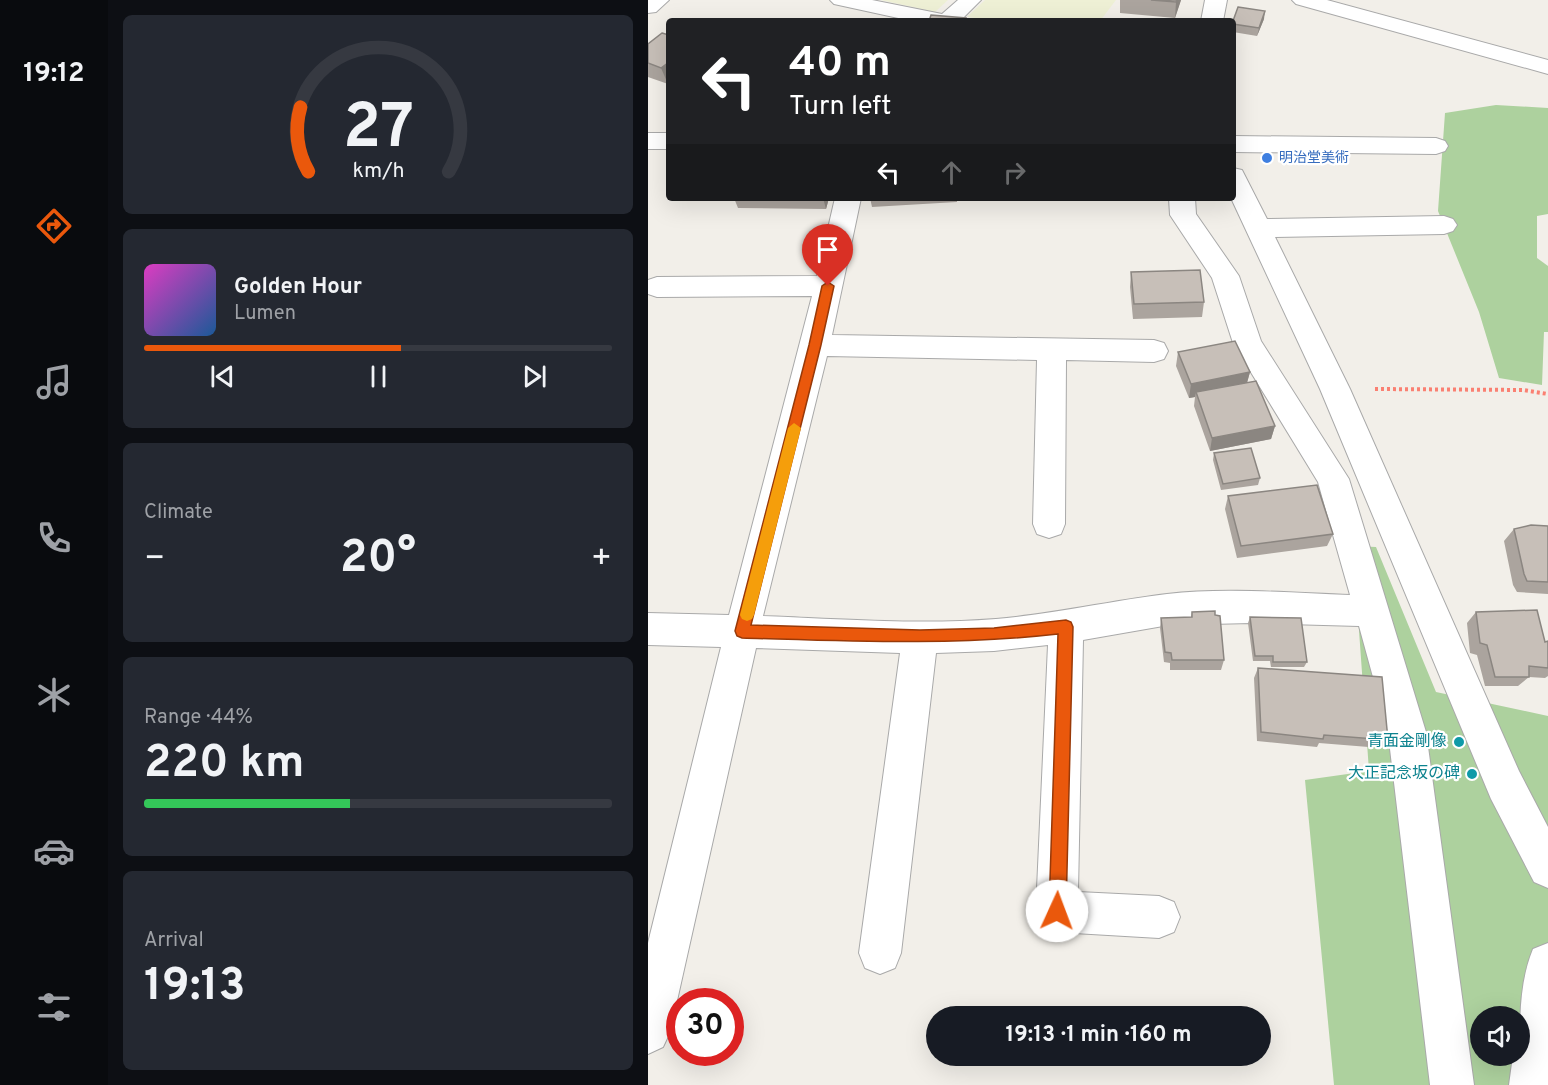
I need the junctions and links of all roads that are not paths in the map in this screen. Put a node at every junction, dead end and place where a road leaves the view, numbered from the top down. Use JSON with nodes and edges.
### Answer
{"nodes":[{"id":1,"x":658,"y":0,"type":"edge"},
{"id":2,"x":841,"y":0,"type":"edge"},
{"id":3,"x":970,"y":0,"type":"edge"},
{"id":4,"x":1216,"y":0,"type":"edge"},
{"id":5,"x":1304,"y":0,"type":"edge"},
{"id":6,"x":1346,"y":5,"type":"edge"},
{"id":7,"x":648,"y":8,"type":"edge"},
{"id":8,"x":913,"y":18,"type":"edge"},
{"id":9,"x":949,"y":18,"type":"edge"},
{"id":10,"x":1213,"y":18,"type":"edge"},
{"id":11,"x":1548,"y":67,"type":"edge"},
{"id":12,"x":648,"y":141,"type":"edge"},
{"id":13,"x":666,"y":141,"type":"edge"},
{"id":14,"x":1236,"y":144,"type":"edge"},
{"id":15,"x":1436,"y":146,"type":"dead end"},
{"id":16,"x":1236,"y":182,"type":"edge"},
{"id":17,"x":847,"y":201,"type":"edge"},
{"id":18,"x":1182,"y":201,"type":"edge"},
{"id":19,"x":1444,"y":225,"type":"dead end"},
{"id":20,"x":1257,"y":228,"type":"junction"},
{"id":21,"x":828,"y":286,"type":"junction"},
{"id":22,"x":651,"y":295,"type":"edge"},
{"id":23,"x":815,"y":345,"type":"junction"},
{"id":24,"x":1052,"y":349,"type":"junction"},
{"id":25,"x":1154,"y":351,"type":"dead end"},
{"id":26,"x":1049,"y":524,"type":"dead end"},
{"id":27,"x":1373,"y":611,"type":"junction"},
{"id":28,"x":1066,"y":627,"type":"junction"},
{"id":29,"x":648,"y":629,"type":"edge"},
{"id":30,"x":742,"y":631,"type":"junction"},
{"id":31,"x":920,"y":637,"type":"junction"},
{"id":32,"x":1548,"y":868,"type":"edge"},
{"id":33,"x":1159,"y":916,"type":"dead end"},
{"id":34,"x":880,"y":953,"type":"dead end"},
{"id":35,"x":1548,"y":964,"type":"edge"},
{"id":36,"x":648,"y":1032,"type":"edge"},
{"id":37,"x":1452,"y":1085,"type":"edge"},
{"id":38,"x":1531,"y":1085,"type":"edge"}],
"edges":[{"from":1,"to":7,"type":"street"},
{"from":2,"to":8,"type":"street"},
{"from":3,"to":9,"type":"street"},
{"from":4,"to":10,"type":"street"},
{"from":5,"to":6,"type":"street"},
{"from":6,"to":11,"type":"street"},
{"from":12,"to":13,"type":"street"},
{"from":14,"to":15,"type":"street"},
{"from":16,"to":20,"type":"street"},
{"from":17,"to":21,"type":"street"},
{"from":18,"to":27,"type":"street"},
{"from":19,"to":20,"type":"street"},
{"from":20,"to":32,"type":"street"},
{"from":21,"to":22,"type":"street"},
{"from":21,"to":23,"type":"street"},
{"from":23,"to":24,"type":"street"},
{"from":23,"to":30,"type":"street"},
{"from":24,"to":25,"type":"street"},
{"from":24,"to":26,"type":"street"},
{"from":27,"to":28,"type":"street"},
{"from":27,"to":37,"type":"street"},
{"from":28,"to":31,"type":"street"},
{"from":28,"to":33,"type":"street"},
{"from":29,"to":30,"type":"street"},
{"from":30,"to":31,"type":"street"},
{"from":30,"to":36,"type":"street"},
{"from":31,"to":34,"type":"street"},
{"from":35,"to":38,"type":"street"}]}
